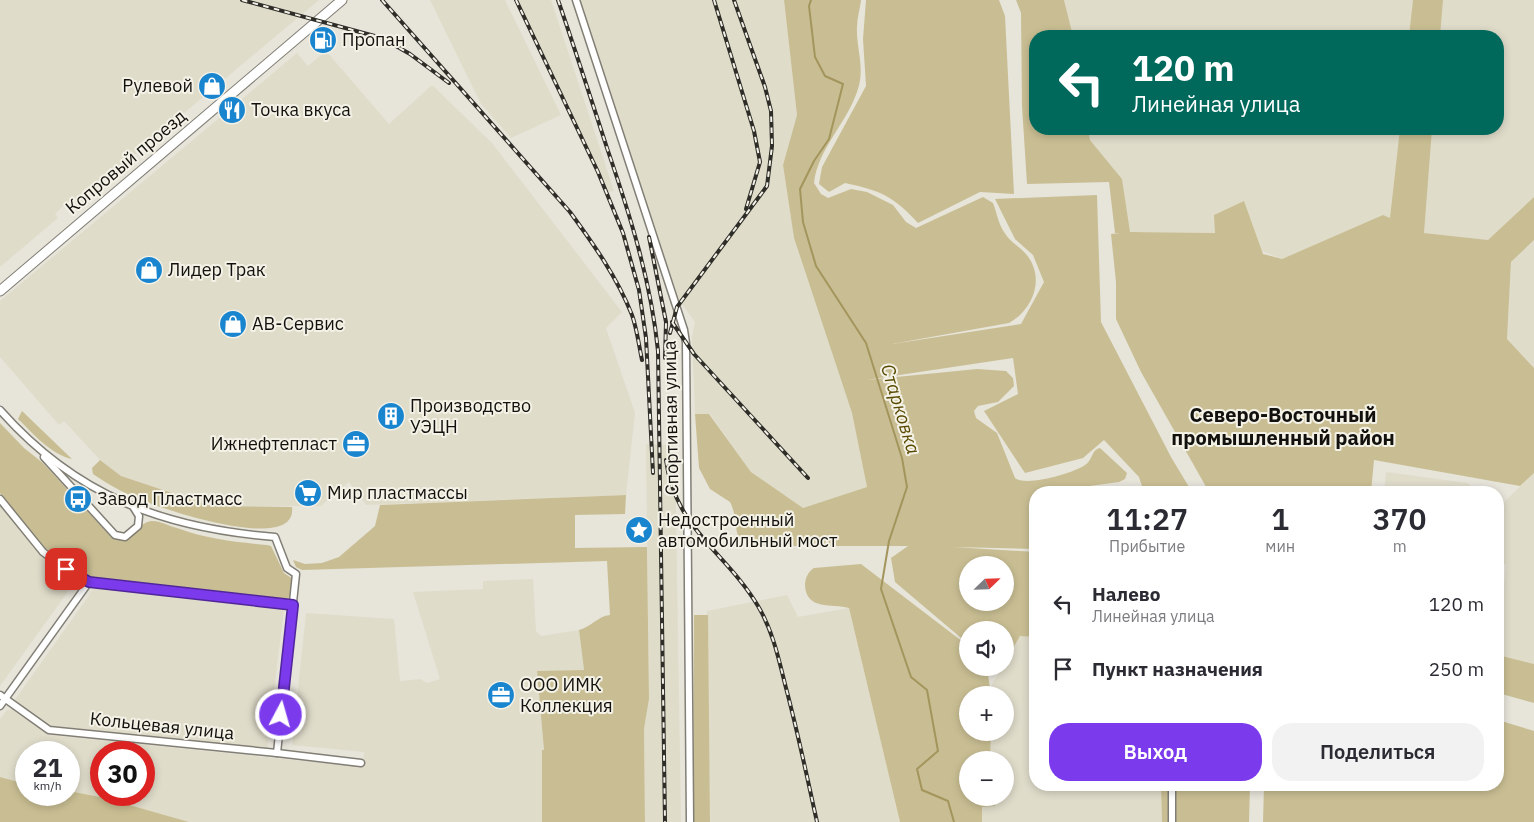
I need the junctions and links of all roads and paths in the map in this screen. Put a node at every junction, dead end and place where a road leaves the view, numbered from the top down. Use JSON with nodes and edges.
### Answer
{"nodes":[{"id":1,"x":342,"y":0,"type":"edge"},
{"id":2,"x":576,"y":0,"type":"edge"},
{"id":3,"x":0,"y":291,"type":"edge"},
{"id":4,"x":0,"y":410,"type":"edge"},
{"id":5,"x":31,"y":443,"type":"junction"},
{"id":6,"x":0,"y":499,"type":"edge"},
{"id":7,"x":134,"y":508,"type":"junction"},
{"id":8,"x":89,"y":582,"type":"junction"},
{"id":9,"x":293,"y":605,"type":"junction"},
{"id":10,"x":3,"y":697,"type":"edge"},
{"id":11,"x":0,"y":706,"type":"edge"},
{"id":12,"x":277,"y":752,"type":"junction"},
{"id":13,"x":361,"y":763,"type":"dead end"},
{"id":14,"x":1172,"y":791,"type":"edge"},
{"id":15,"x":690,"y":822,"type":"edge"},
{"id":16,"x":1172,"y":822,"type":"edge"}],
"edges":[{"from":1,"to":3,"type":"main road","name":"Копровый проезд"},
{"from":2,"to":15,"type":"street","name":"Спортивная улица"},
{"from":4,"to":5,"type":"street"},
{"from":5,"to":7,"type":"street"},
{"from":5,"to":7,"type":"street"},
{"from":6,"to":8,"type":"street"},
{"from":7,"to":9,"type":"street"},
{"from":8,"to":9,"type":"street"},
{"from":8,"to":10,"type":"street"},
{"from":9,"to":12,"type":"street"},
{"from":10,"to":11,"type":"street"},
{"from":10,"to":12,"type":"street","name":"Кольцевая улица"},
{"from":12,"to":13,"type":"street","name":"Кольцевая улица"},
{"from":14,"to":16,"type":"street"}]}
